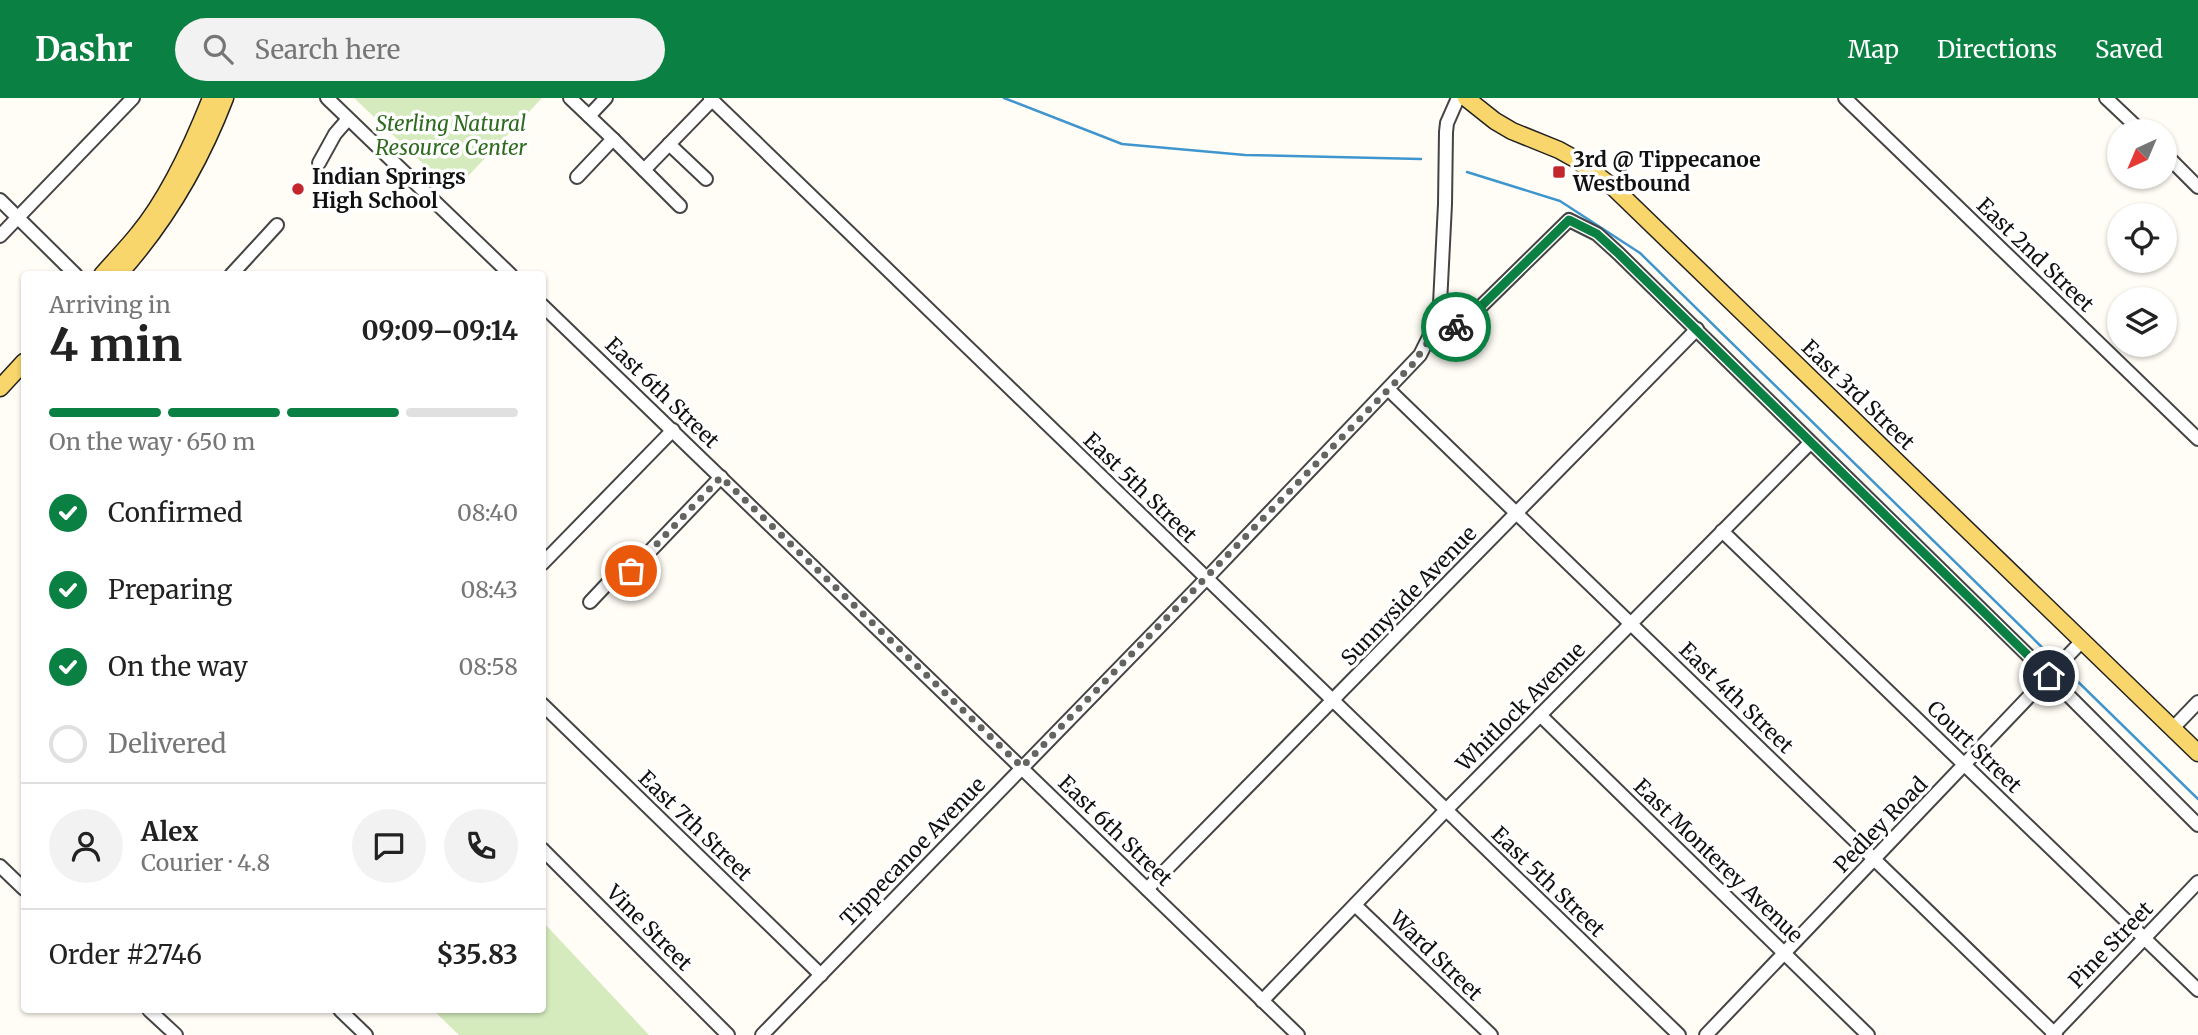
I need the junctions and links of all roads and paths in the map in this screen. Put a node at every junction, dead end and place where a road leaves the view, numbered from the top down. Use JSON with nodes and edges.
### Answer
{"nodes":[{"id":1,"x":133,"y":98,"type":"edge"},
{"id":2,"x":211,"y":98,"type":"edge"},
{"id":3,"x":225,"y":98,"type":"edge"},
{"id":4,"x":327,"y":98,"type":"edge"},
{"id":5,"x":570,"y":98,"type":"edge"},
{"id":6,"x":606,"y":98,"type":"edge"},
{"id":7,"x":1458,"y":98,"type":"edge"},
{"id":8,"x":1466,"y":98,"type":"edge"},
{"id":9,"x":1845,"y":98,"type":"edge"},
{"id":10,"x":2106,"y":98,"type":"edge"},
{"id":11,"x":711,"y":99,"type":"edge"},
{"id":12,"x":589,"y":116,"type":"junction"},
{"id":13,"x":348,"y":119,"type":"junction"},
{"id":14,"x":2128,"y":119,"type":"edge"},
{"id":15,"x":613,"y":139,"type":"junction"},
{"id":16,"x":669,"y":144,"type":"junction"},
{"id":17,"x":319,"y":163,"type":"dead end"},
{"id":18,"x":2177,"y":166,"type":"edge"},
{"id":19,"x":644,"y":170,"type":"junction"},
{"id":20,"x":577,"y":177,"type":"dead end"},
{"id":21,"x":706,"y":179,"type":"dead end"},
{"id":22,"x":2198,"y":187,"type":"edge"},
{"id":23,"x":0,"y":200,"type":"edge"},
{"id":24,"x":680,"y":206,"type":"dead end"},
{"id":25,"x":18,"y":218,"type":"junction"},
{"id":26,"x":277,"y":225,"type":"dead end"},
{"id":27,"x":0,"y":236,"type":"edge"},
{"id":28,"x":72,"y":271,"type":"edge"},
{"id":29,"x":106,"y":271,"type":"edge"},
{"id":30,"x":121,"y":271,"type":"edge"},
{"id":31,"x":235,"y":271,"type":"edge"},
{"id":32,"x":507,"y":271,"type":"edge"},
{"id":33,"x":546,"y":309,"type":"edge"},
{"id":34,"x":1435,"y":325,"type":"junction"},
{"id":35,"x":1697,"y":329,"type":"junction"},
{"id":36,"x":21,"y":365,"type":"edge"},
{"id":37,"x":0,"y":388,"type":"edge"},
{"id":38,"x":1389,"y":390,"type":"junction"},
{"id":39,"x":673,"y":430,"type":"junction"},
{"id":40,"x":2198,"y":439,"type":"edge"},
{"id":41,"x":1810,"y":443,"type":"junction"},
{"id":42,"x":721,"y":477,"type":"junction"},
{"id":43,"x":1517,"y":513,"type":"junction"},
{"id":44,"x":1722,"y":531,"type":"junction"},
{"id":45,"x":546,"y":560,"type":"edge"},
{"id":46,"x":1206,"y":579,"type":"junction"},
{"id":47,"x":590,"y":602,"type":"dead end"},
{"id":48,"x":1631,"y":624,"type":"junction"},
{"id":49,"x":2082,"y":641,"type":"junction"},
{"id":50,"x":2049,"y":676,"type":"junction"},
{"id":51,"x":1333,"y":701,"type":"junction"},
{"id":52,"x":2198,"y":702,"type":"edge"},
{"id":53,"x":546,"y":708,"type":"edge"},
{"id":54,"x":1540,"y":715,"type":"junction"},
{"id":55,"x":2173,"y":728,"type":"junction"},
{"id":56,"x":2198,"y":753,"type":"edge"},
{"id":57,"x":1965,"y":765,"type":"junction"},
{"id":58,"x":1022,"y":767,"type":"junction"},
{"id":59,"x":1446,"y":810,"type":"junction"},
{"id":60,"x":2198,"y":825,"type":"edge"},
{"id":61,"x":546,"y":853,"type":"edge"},
{"id":62,"x":1874,"y":859,"type":"junction"},
{"id":63,"x":0,"y":866,"type":"edge"},
{"id":64,"x":2198,"y":882,"type":"edge"},
{"id":65,"x":21,"y":886,"type":"edge"},
{"id":66,"x":1147,"y":889,"type":"junction"},
{"id":67,"x":1355,"y":905,"type":"junction"},
{"id":68,"x":2144,"y":938,"type":"junction"},
{"id":69,"x":1784,"y":953,"type":"junction"},
{"id":70,"x":821,"y":975,"type":"junction"},
{"id":71,"x":2198,"y":990,"type":"edge"},
{"id":72,"x":1262,"y":1001,"type":"junction"},
{"id":73,"x":152,"y":1013,"type":"edge"},
{"id":74,"x":343,"y":1013,"type":"edge"},
{"id":75,"x":2054,"y":1034,"type":"edge"},
{"id":76,"x":176,"y":1035,"type":"edge"},
{"id":77,"x":366,"y":1035,"type":"edge"},
{"id":78,"x":728,"y":1035,"type":"edge"},
{"id":79,"x":762,"y":1035,"type":"edge"},
{"id":80,"x":1298,"y":1035,"type":"edge"},
{"id":81,"x":1491,"y":1035,"type":"edge"},
{"id":82,"x":1679,"y":1035,"type":"edge"},
{"id":83,"x":1706,"y":1035,"type":"edge"},
{"id":84,"x":1868,"y":1035,"type":"edge"}],
"edges":[{"from":1,"to":25,"type":"street"},
{"from":2,"to":29,"type":"main road"},
{"from":3,"to":30,"type":"main road"},
{"from":4,"to":13,"type":"street"},
{"from":5,"to":12,"type":"street"},
{"from":6,"to":12,"type":"street"},
{"from":7,"to":34,"type":"street","name":"Tippecanoe Avenue"},
{"from":8,"to":49,"type":"main road","name":"East 3rd Street"},
{"from":9,"to":40,"type":"street","name":"East 2nd Street"},
{"from":10,"to":14,"type":"street"},
{"from":11,"to":16,"type":"street"},
{"from":11,"to":46,"type":"street","name":"East 5th Street"},
{"from":12,"to":15,"type":"street"},
{"from":13,"to":17,"type":"street"},
{"from":13,"to":32,"type":"street"},
{"from":15,"to":19,"type":"street"},
{"from":15,"to":20,"type":"street"},
{"from":16,"to":19,"type":"street"},
{"from":16,"to":21,"type":"street"},
{"from":18,"to":22,"type":"street"},
{"from":19,"to":24,"type":"street"},
{"from":23,"to":25,"type":"street"},
{"from":25,"to":27,"type":"street"},
{"from":25,"to":28,"type":"street"},
{"from":26,"to":31,"type":"street"},
{"from":33,"to":39,"type":"street","name":"East 6th Street"},
{"from":34,"to":35,"type":"street"},
{"from":34,"to":38,"type":"street","name":"Tippecanoe Avenue"},
{"from":35,"to":41,"type":"street"},
{"from":35,"to":43,"type":"street","name":"Sunnyside Avenue"},
{"from":36,"to":37,"type":"main road"},
{"from":38,"to":43,"type":"street","name":"East 4th Street"},
{"from":38,"to":46,"type":"street","name":"Tippecanoe Avenue"},
{"from":39,"to":42,"type":"street","name":"East 6th Street"},
{"from":39,"to":45,"type":"street"},
{"from":41,"to":44,"type":"street","name":"Whitlock Avenue"},
{"from":41,"to":50,"type":"street"},
{"from":42,"to":47,"type":"street"},
{"from":42,"to":58,"type":"street","name":"East 6th Street"},
{"from":43,"to":48,"type":"street","name":"East 4th Street"},
{"from":43,"to":51,"type":"street","name":"Sunnyside Avenue"},
{"from":44,"to":48,"type":"street","name":"Whitlock Avenue"},
{"from":44,"to":57,"type":"street","name":"Court Street"},
{"from":46,"to":51,"type":"street","name":"East 5th Street"},
{"from":46,"to":58,"type":"street","name":"Tippecanoe Avenue"},
{"from":48,"to":54,"type":"street","name":"Whitlock Avenue"},
{"from":48,"to":62,"type":"street","name":"East 4th Street"},
{"from":49,"to":50,"type":"street","name":"Pedley Road"},
{"from":49,"to":55,"type":"main road","name":"East 3rd Street"},
{"from":50,"to":57,"type":"street","name":"Pedley Road"},
{"from":50,"to":60,"type":"street"},
{"from":51,"to":59,"type":"street","name":"East 5th Street"},
{"from":51,"to":66,"type":"street","name":"Sunnyside Avenue"},
{"from":52,"to":55,"type":"street"},
{"from":53,"to":70,"type":"street","name":"East 7th Street"},
{"from":54,"to":59,"type":"street","name":"Whitlock Avenue"},
{"from":54,"to":69,"type":"street","name":"East Monterey Avenue"},
{"from":55,"to":56,"type":"main road","name":"East 3rd Street"},
{"from":57,"to":62,"type":"street","name":"Pedley Road"},
{"from":57,"to":68,"type":"street","name":"Court Street"},
{"from":58,"to":66,"type":"street","name":"East 6th Street"},
{"from":58,"to":70,"type":"street","name":"Tippecanoe Avenue"},
{"from":59,"to":67,"type":"street","name":"Whitlock Avenue"},
{"from":59,"to":82,"type":"street","name":"East 5th Street"},
{"from":61,"to":78,"type":"street","name":"Vine Street"},
{"from":62,"to":69,"type":"street","name":"Pedley Road"},
{"from":62,"to":75,"type":"street","name":"East 4th Street"},
{"from":63,"to":65,"type":"street"},
{"from":64,"to":68,"type":"street","name":"Pine Street"},
{"from":66,"to":72,"type":"street","name":"East 6th Street"},
{"from":67,"to":72,"type":"street","name":"Whitlock Avenue"},
{"from":67,"to":81,"type":"street","name":"Ward Street"},
{"from":68,"to":71,"type":"street","name":"Court Street"},
{"from":68,"to":75,"type":"street","name":"Pine Street"},
{"from":69,"to":83,"type":"street","name":"Pedley Road"},
{"from":69,"to":84,"type":"street","name":"East Monterey Avenue"},
{"from":70,"to":79,"type":"street","name":"Tippecanoe Avenue"},
{"from":72,"to":80,"type":"street","name":"East 6th Street"},
{"from":73,"to":76,"type":"street"},
{"from":74,"to":77,"type":"street"}]}
